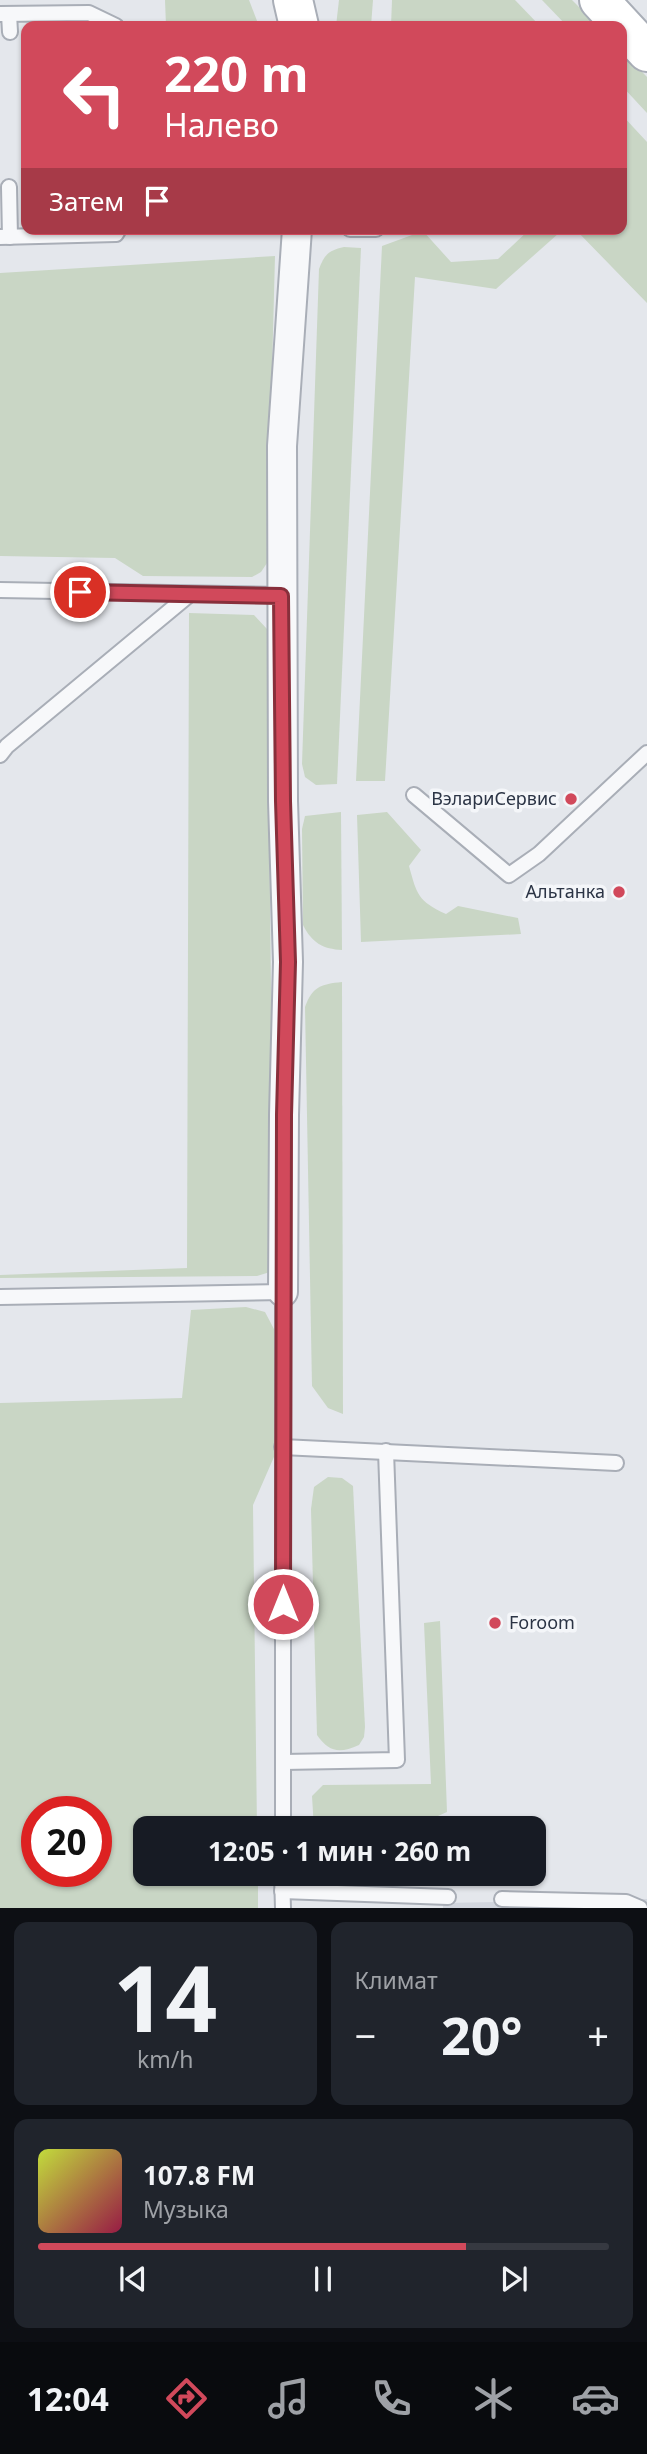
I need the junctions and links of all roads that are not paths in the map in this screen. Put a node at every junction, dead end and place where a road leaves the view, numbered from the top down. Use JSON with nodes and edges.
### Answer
{"nodes":[{"id":1,"x":293,"y":0,"type":"edge"},
{"id":2,"x":319,"y":0,"type":"edge"},
{"id":3,"x":599,"y":0,"type":"edge"},
{"id":4,"x":5,"y":14,"type":"edge"},
{"id":5,"x":106,"y":21,"type":"edge"},
{"id":6,"x":298,"y":21,"type":"edge"},
{"id":7,"x":317,"y":21,"type":"edge"},
{"id":8,"x":618,"y":21,"type":"edge"},
{"id":9,"x":627,"y":30,"type":"edge"},
{"id":10,"x":10,"y":32,"type":"dead end"},
{"id":11,"x":647,"y":52,"type":"edge"},
{"id":12,"x":9,"y":187,"type":"dead end"},
{"id":13,"x":79,"y":235,"type":"edge"},
{"id":14,"x":297,"y":235,"type":"edge"},
{"id":15,"x":5,"y":237,"type":"edge"},
{"id":16,"x":0,"y":590,"type":"edge"},
{"id":17,"x":190,"y":594,"type":"junction"},
{"id":18,"x":281,"y":596,"type":"junction"},
{"id":19,"x":647,"y":753,"type":"edge"},
{"id":20,"x":0,"y":755,"type":"edge"},
{"id":21,"x":414,"y":795,"type":"dead end"},
{"id":22,"x":283,"y":1292,"type":"junction"},
{"id":23,"x":0,"y":1297,"type":"edge"},
{"id":24,"x":282,"y":1447,"type":"junction"},
{"id":25,"x":386,"y":1451,"type":"junction"},
{"id":26,"x":616,"y":1463,"type":"dead end"},
{"id":27,"x":283,"y":1762,"type":"junction"},
{"id":28,"x":282,"y":1816,"type":"edge"},
{"id":29,"x":282,"y":1886,"type":"edge"},
{"id":30,"x":282,"y":1891,"type":"junction"},
{"id":31,"x":448,"y":1897,"type":"dead end"},
{"id":32,"x":502,"y":1899,"type":"dead end"},
{"id":33,"x":282,"y":1908,"type":"edge"},
{"id":34,"x":640,"y":1908,"type":"edge"}],
"edges":[{"from":1,"to":6,"type":"main road"},
{"from":2,"to":7,"type":"main road"},
{"from":3,"to":8,"type":"main road"},
{"from":4,"to":5,"type":"lane"},
{"from":4,"to":10,"type":"lane"},
{"from":9,"to":11,"type":"main road"},
{"from":12,"to":15,"type":"lane"},
{"from":13,"to":15,"type":"lane"},
{"from":14,"to":18,"type":"street"},
{"from":16,"to":17,"type":"lane"},
{"from":17,"to":18,"type":"lane"},
{"from":17,"to":20,"type":"lane"},
{"from":18,"to":22,"type":"street"},
{"from":19,"to":21,"type":"lane"},
{"from":22,"to":23,"type":"lane"},
{"from":22,"to":24,"type":"lane"},
{"from":24,"to":25,"type":"lane"},
{"from":24,"to":27,"type":"lane"},
{"from":25,"to":26,"type":"lane"},
{"from":25,"to":27,"type":"lane"},
{"from":27,"to":28,"type":"lane"},
{"from":29,"to":30,"type":"lane"},
{"from":30,"to":31,"type":"lane"},
{"from":30,"to":33,"type":"lane"},
{"from":32,"to":34,"type":"lane"}]}
